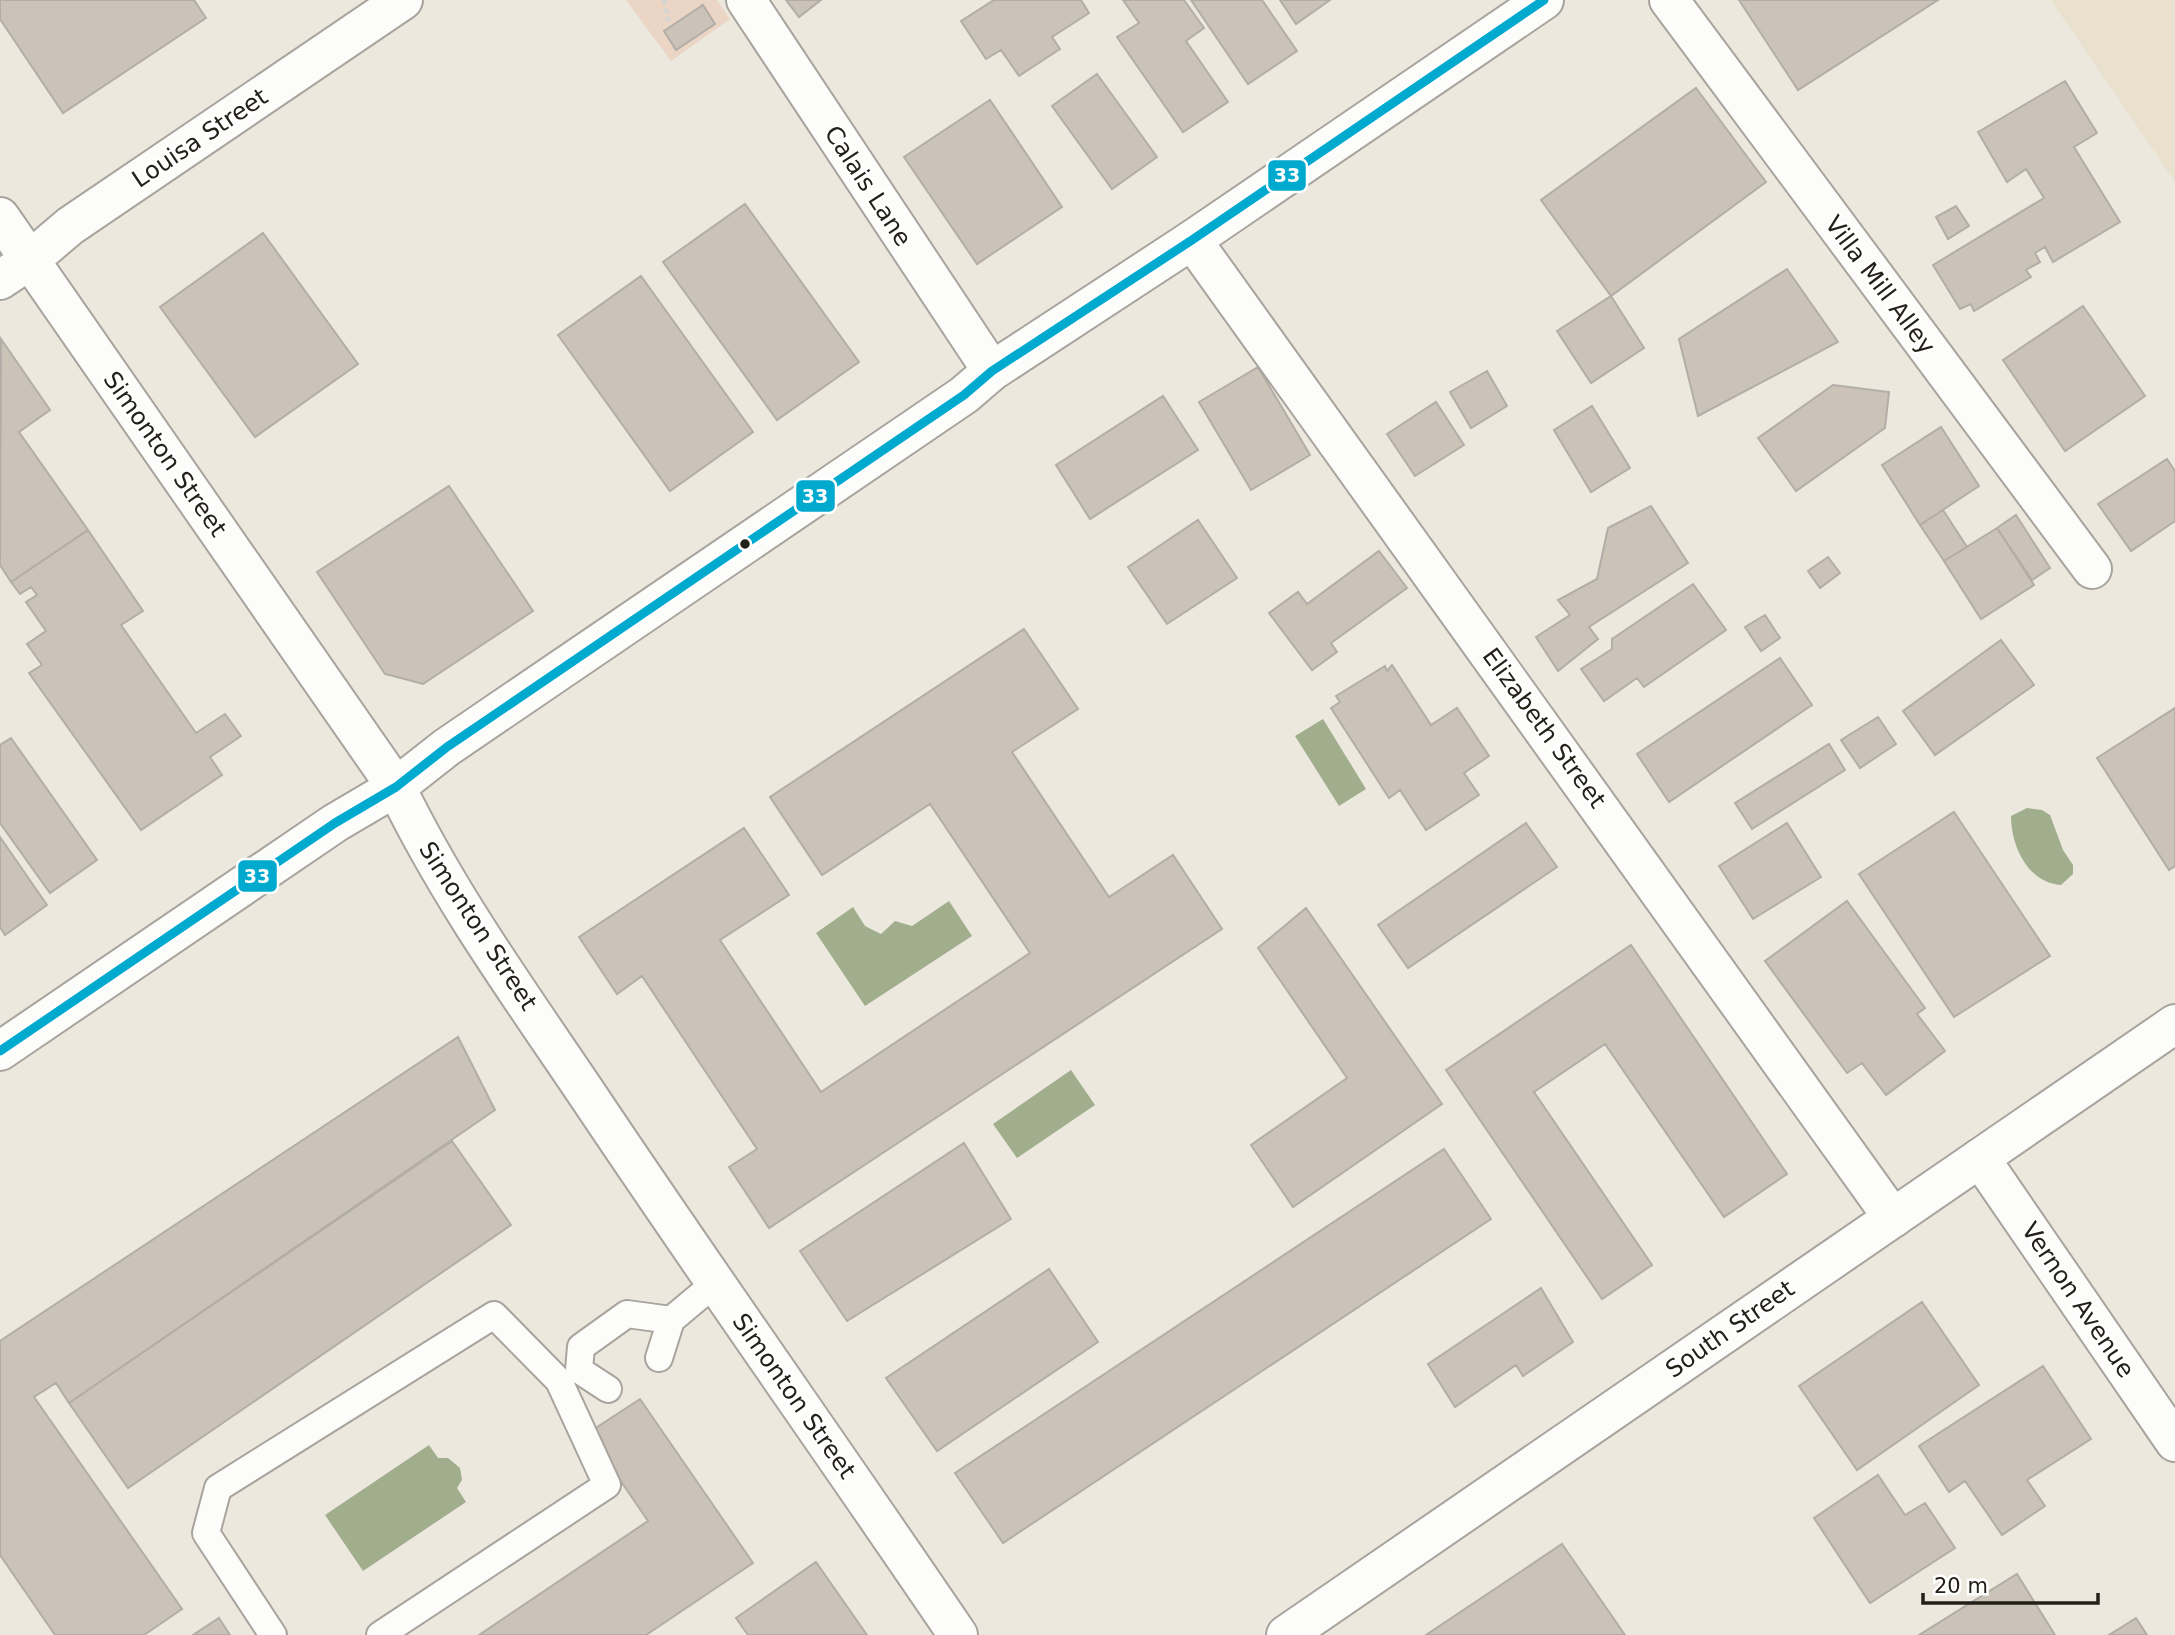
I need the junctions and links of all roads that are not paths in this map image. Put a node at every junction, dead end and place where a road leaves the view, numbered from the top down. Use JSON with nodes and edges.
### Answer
{"nodes":[{"id":1,"x":403,"y":0,"type":"edge"},
{"id":2,"x":746,"y":0,"type":"edge"},
{"id":3,"x":1544,"y":0,"type":"edge"},
{"id":4,"x":1669,"y":0,"type":"edge"},
{"id":5,"x":0,"y":217,"type":"edge"},
{"id":6,"x":1192,"y":240,"type":"junction"},
{"id":7,"x":15,"y":270,"type":"edge"},
{"id":8,"x":992,"y":372,"type":"junction"},
{"id":9,"x":2092,"y":569,"type":"dead end"},
{"id":10,"x":396,"y":787,"type":"junction"},
{"id":11,"x":2175,"y":1024,"type":"edge"},
{"id":12,"x":0,"y":1051,"type":"edge"},
{"id":13,"x":1980,"y":1157,"type":"junction"},
{"id":14,"x":1893,"y":1218,"type":"junction"},
{"id":15,"x":715,"y":1283,"type":"junction"},
{"id":16,"x":671,"y":1320,"type":"junction"},
{"id":17,"x":659,"y":1358,"type":"dead end"},
{"id":18,"x":569,"y":1376,"type":"junction"},
{"id":19,"x":608,"y":1389,"type":"dead end"},
{"id":20,"x":2175,"y":1442,"type":"edge"},
{"id":21,"x":273,"y":1635,"type":"edge"},
{"id":22,"x":380,"y":1635,"type":"edge"},
{"id":23,"x":958,"y":1635,"type":"edge"},
{"id":24,"x":1286,"y":1635,"type":"edge"}],
"edges":[{"from":1,"to":7,"type":"street","name":"Louisa Street"},
{"from":2,"to":8,"type":"street","name":"Calais Lane"},
{"from":3,"to":6,"type":"street"},
{"from":4,"to":9,"type":"street","name":"Villa Mill Alley"},
{"from":5,"to":7,"type":"street","name":"Simonton Street"},
{"from":6,"to":8,"type":"street"},
{"from":6,"to":14,"type":"street","name":"Elizabeth Street"},
{"from":7,"to":10,"type":"street","name":"Simonton Street"},
{"from":8,"to":10,"type":"street"},
{"from":10,"to":12,"type":"street"},
{"from":10,"to":15,"type":"street","name":"Simonton Street"},
{"from":11,"to":13,"type":"street","name":"South Street"},
{"from":13,"to":14,"type":"street","name":"South Street"},
{"from":13,"to":20,"type":"street","name":"Vernon Avenue"},
{"from":14,"to":24,"type":"street","name":"South Street"},
{"from":15,"to":16,"type":"lane"},
{"from":15,"to":23,"type":"street","name":"Simonton Street"},
{"from":16,"to":17,"type":"lane"},
{"from":16,"to":18,"type":"lane"},
{"from":18,"to":19,"type":"lane"},
{"from":18,"to":21,"type":"lane"},
{"from":18,"to":22,"type":"lane"}]}
